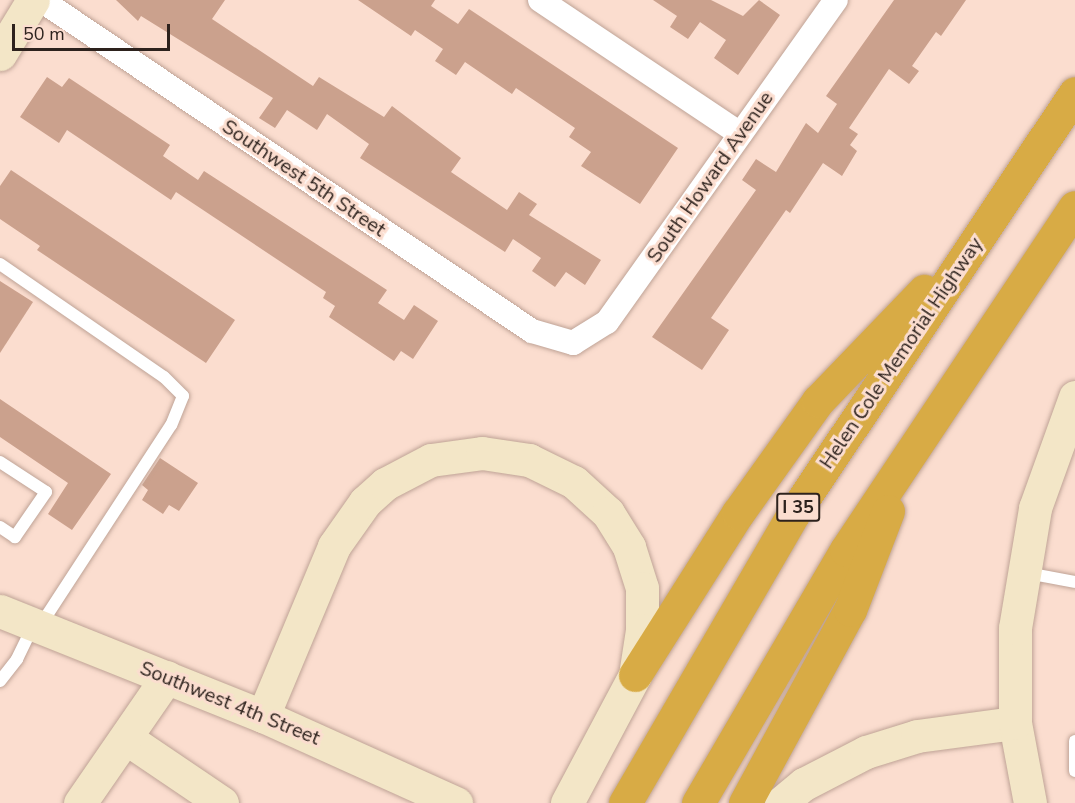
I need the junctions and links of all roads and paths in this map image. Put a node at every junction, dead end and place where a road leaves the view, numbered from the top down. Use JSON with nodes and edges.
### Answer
{"nodes":[{"id":1,"x":33,"y":0,"type":"edge"},
{"id":2,"x":41,"y":0,"type":"edge"},
{"id":3,"x":540,"y":0,"type":"edge"},
{"id":4,"x":836,"y":0,"type":"edge"},
{"id":5,"x":0,"y":54,"type":"edge"},
{"id":6,"x":1075,"y":93,"type":"edge"},
{"id":7,"x":740,"y":134,"type":"junction"},
{"id":8,"x":1075,"y":207,"type":"edge"},
{"id":9,"x":986,"y":226,"type":"junction"},
{"id":10,"x":0,"y":264,"type":"edge"},
{"id":11,"x":573,"y":343,"type":"joint"},
{"id":12,"x":1075,"y":397,"type":"edge"},
{"id":13,"x":908,"y":459,"type":"junction"},
{"id":14,"x":0,"y":462,"type":"edge"},
{"id":15,"x":0,"y":527,"type":"edge"},
{"id":16,"x":1022,"y":572,"type":"junction"},
{"id":17,"x":1075,"y":582,"type":"edge"},
{"id":18,"x":0,"y":611,"type":"edge"},
{"id":19,"x":36,"y":626,"type":"junction"},
{"id":20,"x":635,"y":675,"type":"junction"},
{"id":21,"x":167,"y":677,"type":"junction"},
{"id":22,"x":0,"y":681,"type":"edge"},
{"id":23,"x":263,"y":716,"type":"junction"},
{"id":24,"x":1015,"y":723,"type":"junction"},
{"id":25,"x":126,"y":738,"type":"junction"},
{"id":26,"x":1075,"y":741,"type":"edge"},
{"id":27,"x":1075,"y":771,"type":"edge"},
{"id":28,"x":80,"y":803,"type":"edge"},
{"id":29,"x":222,"y":803,"type":"edge"},
{"id":30,"x":456,"y":803,"type":"edge"},
{"id":31,"x":567,"y":803,"type":"edge"},
{"id":32,"x":625,"y":803,"type":"edge"},
{"id":33,"x":698,"y":803,"type":"edge"},
{"id":34,"x":745,"y":803,"type":"edge"},
{"id":35,"x":781,"y":803,"type":"edge"},
{"id":36,"x":1030,"y":803,"type":"edge"}],
"edges":[{"from":1,"to":5,"type":"main road"},
{"from":2,"to":11,"type":"street","name":"Southwest 5th Street"},
{"from":3,"to":7,"type":"street"},
{"from":4,"to":7,"type":"street","name":"South Howard Avenue"},
{"from":6,"to":9,"type":"highway","name":"Helen Cole Memorial Highway","number":"I 35"},
{"from":7,"to":11,"type":"street","name":"South Howard Avenue"},
{"from":8,"to":13,"type":"highway"},
{"from":9,"to":20,"type":"highway"},
{"from":9,"to":32,"type":"highway","name":"Helen Cole Memorial Highway","number":"I 35"},
{"from":10,"to":19,"type":"lane"},
{"from":12,"to":16,"type":"main road"},
{"from":13,"to":33,"type":"highway"},
{"from":13,"to":34,"type":"highway"},
{"from":14,"to":15,"type":"lane"},
{"from":16,"to":17,"type":"lane"},
{"from":16,"to":24,"type":"main road"},
{"from":18,"to":19,"type":"main road","name":"Southwest 4th Street"},
{"from":19,"to":21,"type":"main road","name":"Southwest 4th Street"},
{"from":19,"to":22,"type":"lane"},
{"from":20,"to":23,"type":"main road"},
{"from":20,"to":31,"type":"main road"},
{"from":21,"to":23,"type":"main road","name":"Southwest 4th Street"},
{"from":21,"to":25,"type":"main road"},
{"from":23,"to":30,"type":"main road","name":"Southwest 4th Street"},
{"from":24,"to":35,"type":"main road"},
{"from":24,"to":36,"type":"main road"},
{"from":25,"to":28,"type":"main road"},
{"from":25,"to":29,"type":"main road"},
{"from":26,"to":27,"type":"lane"}]}
